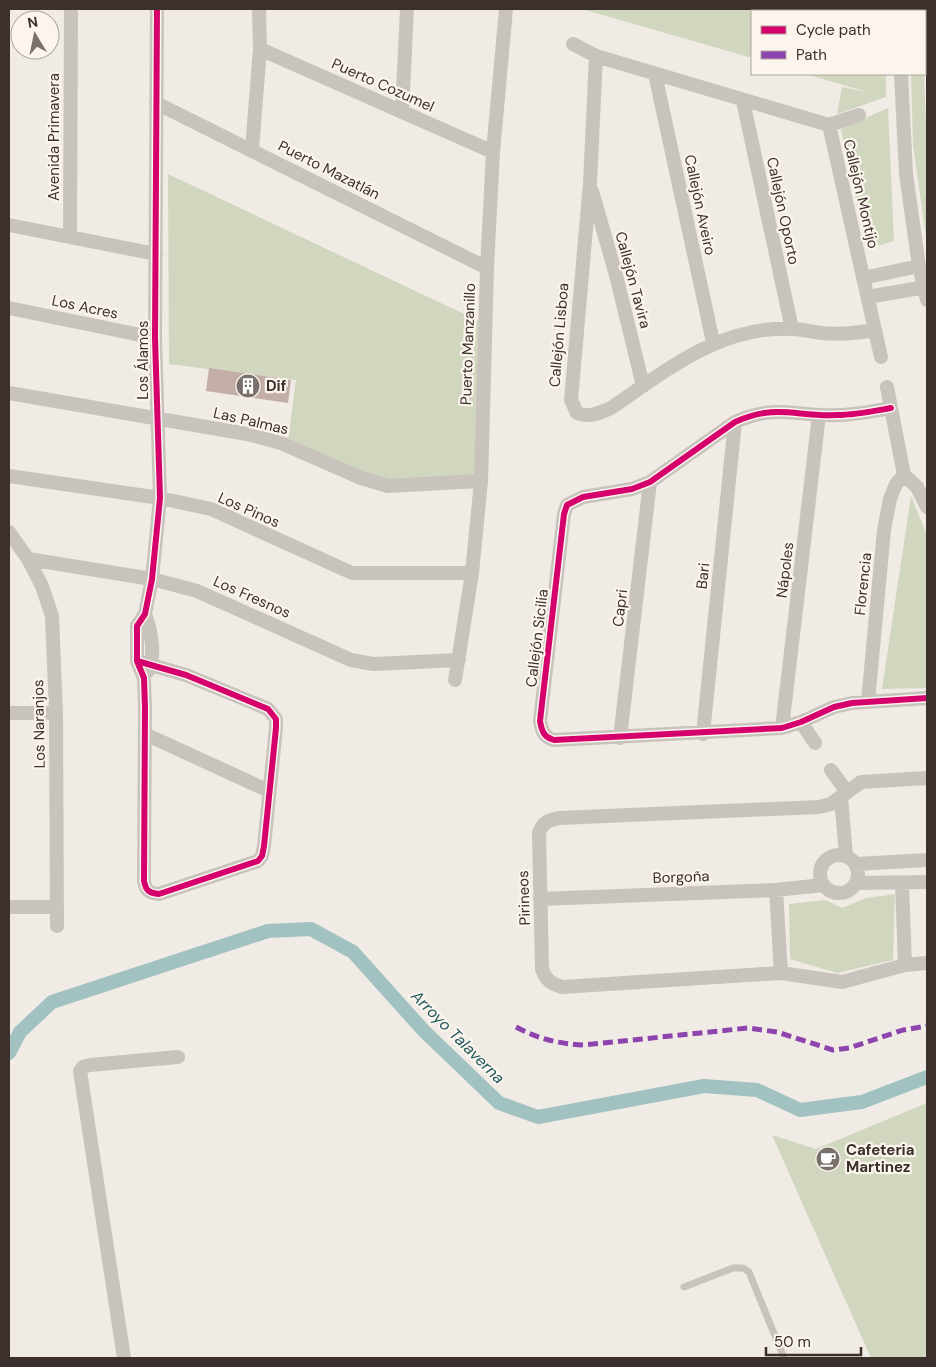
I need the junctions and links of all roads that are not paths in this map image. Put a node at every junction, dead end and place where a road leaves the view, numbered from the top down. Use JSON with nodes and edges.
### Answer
{"nodes":[{"id":1,"x":71,"y":9,"type":"edge"},
{"id":2,"x":157,"y":9,"type":"edge"},
{"id":3,"x":259,"y":9,"type":"edge"},
{"id":4,"x":407,"y":9,"type":"edge"},
{"id":5,"x":506,"y":9,"type":"edge"},
{"id":6,"x":573,"y":44,"type":"dead end"},
{"id":7,"x":260,"y":49,"type":"junction"},
{"id":8,"x":596,"y":56,"type":"junction"},
{"id":9,"x":655,"y":74,"type":"junction"},
{"id":10,"x":901,"y":75,"type":"edge"},
{"id":11,"x":743,"y":100,"type":"junction"},
{"id":12,"x":156,"y":103,"type":"junction"},
{"id":13,"x":402,"y":112,"type":"junction"},
{"id":14,"x":859,"y":115,"type":"dead end"},
{"id":15,"x":829,"y":125,"type":"junction"},
{"id":16,"x":252,"y":149,"type":"junction"},
{"id":17,"x":493,"y":152,"type":"junction"},
{"id":18,"x":590,"y":183,"type":"junction"},
{"id":19,"x":9,"y":225,"type":"edge"},
{"id":20,"x":70,"y":235,"type":"junction"},
{"id":21,"x":156,"y":254,"type":"junction"},
{"id":22,"x":919,"y":266,"type":"junction"},
{"id":23,"x":487,"y":268,"type":"junction"},
{"id":24,"x":863,"y":278,"type":"junction"},
{"id":25,"x":926,"y":293,"type":"edge"},
{"id":26,"x":868,"y":297,"type":"junction"},
{"id":27,"x":9,"y":308,"type":"edge"},
{"id":28,"x":792,"y":328,"type":"junction"},
{"id":29,"x":875,"y":330,"type":"junction"},
{"id":30,"x":155,"y":338,"type":"junction"},
{"id":31,"x":713,"y":342,"type":"junction"},
{"id":32,"x":882,"y":357,"type":"dead end"},
{"id":33,"x":643,"y":386,"type":"junction"},
{"id":34,"x":887,"y":387,"type":"dead end"},
{"id":35,"x":9,"y":393,"type":"edge"},
{"id":36,"x":891,"y":408,"type":"junction"},
{"id":37,"x":819,"y":415,"type":"junction"},
{"id":38,"x":156,"y":418,"type":"junction"},
{"id":39,"x":734,"y":422,"type":"junction"},
{"id":40,"x":9,"y":476,"type":"edge"},
{"id":41,"x":904,"y":476,"type":"junction"},
{"id":42,"x":481,"y":481,"type":"junction"},
{"id":43,"x":650,"y":482,"type":"junction"},
{"id":44,"x":160,"y":498,"type":"junction"},
{"id":45,"x":927,"y":507,"type":"edge"},
{"id":46,"x":9,"y":532,"type":"edge"},
{"id":47,"x":28,"y":559,"type":"junction"},
{"id":48,"x":472,"y":573,"type":"junction"},
{"id":49,"x":152,"y":579,"type":"junction"},
{"id":50,"x":144,"y":614,"type":"junction"},
{"id":51,"x":459,"y":660,"type":"junction"},
{"id":52,"x":137,"y":661,"type":"junction"},
{"id":53,"x":152,"y":665,"type":"junction"},
{"id":54,"x":144,"y":678,"type":"junction"},
{"id":55,"x":455,"y":680,"type":"dead end"},
{"id":56,"x":927,"y":698,"type":"edge"},
{"id":57,"x":868,"y":701,"type":"junction"},
{"id":58,"x":9,"y":713,"type":"edge"},
{"id":59,"x":56,"y":714,"type":"junction"},
{"id":60,"x":801,"y":722,"type":"junction"},
{"id":61,"x":782,"y":728,"type":"junction"},
{"id":62,"x":145,"y":734,"type":"junction"},
{"id":63,"x":703,"y":734,"type":"junction"},
{"id":64,"x":620,"y":738,"type":"junction"},
{"id":65,"x":816,"y":743,"type":"dead end"},
{"id":66,"x":832,"y":770,"type":"dead end"},
{"id":67,"x":927,"y":778,"type":"edge"},
{"id":68,"x":269,"y":791,"type":"junction"},
{"id":69,"x":844,"y":795,"type":"junction"},
{"id":70,"x":851,"y":860,"type":"junction"},
{"id":71,"x":927,"y":860,"type":"edge"},
{"id":72,"x":927,"y":882,"type":"edge"},
{"id":73,"x":856,"y":883,"type":"junction"},
{"id":74,"x":902,"y":884,"type":"junction"},
{"id":75,"x":824,"y":885,"type":"junction"},
{"id":76,"x":776,"y":890,"type":"junction"},
{"id":77,"x":540,"y":899,"type":"junction"},
{"id":78,"x":9,"y":906,"type":"edge"},
{"id":79,"x":56,"y":907,"type":"junction"},
{"id":80,"x":57,"y":926,"type":"dead end"},
{"id":81,"x":927,"y":963,"type":"edge"},
{"id":82,"x":905,"y":965,"type":"junction"},
{"id":83,"x":781,"y":973,"type":"junction"},
{"id":84,"x":178,"y":1057,"type":"dead end"},
{"id":85,"x":684,"y":1287,"type":"dead end"},
{"id":86,"x":124,"y":1358,"type":"edge"},
{"id":87,"x":784,"y":1358,"type":"edge"}],
"edges":[{"from":1,"to":20,"type":"street","name":"Avenida Primavera"},
{"from":2,"to":12,"type":"street","name":"Los Álamos"},
{"from":3,"to":7,"type":"street"},
{"from":4,"to":13,"type":"street"},
{"from":5,"to":17,"type":"street","name":"Puerto Manzanillo"},
{"from":6,"to":8,"type":"street","name":"Callejón Montijo"},
{"from":7,"to":13,"type":"street","name":"Puerto Cozumel"},
{"from":7,"to":16,"type":"street"},
{"from":8,"to":9,"type":"street","name":"Callejón Montijo"},
{"from":8,"to":18,"type":"street","name":"Callejón Lisboa"},
{"from":9,"to":11,"type":"street","name":"Callejón Montijo"},
{"from":9,"to":31,"type":"street","name":"Callejón Aveiro"},
{"from":10,"to":22,"type":"street"},
{"from":11,"to":15,"type":"street","name":"Callejón Montijo"},
{"from":11,"to":28,"type":"street","name":"Callejón Oporto"},
{"from":12,"to":16,"type":"street","name":"Puerto Mazatlán"},
{"from":12,"to":21,"type":"street","name":"Los Álamos"},
{"from":13,"to":17,"type":"street","name":"Puerto Cozumel"},
{"from":14,"to":15,"type":"street"},
{"from":15,"to":24,"type":"street","name":"Callejón Montijo"},
{"from":16,"to":23,"type":"street","name":"Puerto Mazatlán"},
{"from":17,"to":23,"type":"street","name":"Puerto Manzanillo"},
{"from":18,"to":33,"type":"street","name":"Callejón Tavira"},
{"from":18,"to":33,"type":"street","name":"Callejón Lisboa"},
{"from":19,"to":20,"type":"street"},
{"from":20,"to":21,"type":"street"},
{"from":21,"to":30,"type":"street","name":"Los Álamos"},
{"from":22,"to":24,"type":"street"},
{"from":22,"to":25,"type":"street"},
{"from":23,"to":42,"type":"street","name":"Puerto Manzanillo"},
{"from":24,"to":26,"type":"street","name":"Callejón Montijo"},
{"from":25,"to":26,"type":"street"},
{"from":26,"to":29,"type":"street","name":"Callejón Montijo"},
{"from":27,"to":30,"type":"street","name":"Los Acres"},
{"from":28,"to":29,"type":"street","name":"Callejón Lisboa"},
{"from":28,"to":31,"type":"street","name":"Callejón Lisboa"},
{"from":29,"to":32,"type":"street","name":"Callejón Montijo"},
{"from":30,"to":38,"type":"street","name":"Los Álamos"},
{"from":31,"to":33,"type":"street","name":"Callejón Lisboa"},
{"from":34,"to":36,"type":"street"},
{"from":35,"to":38,"type":"street","name":"Las Palmas"},
{"from":36,"to":37,"type":"street","name":"Callejón Sicilia"},
{"from":36,"to":41,"type":"street"},
{"from":37,"to":39,"type":"street","name":"Callejón Sicilia"},
{"from":37,"to":61,"type":"street","name":"Nápoles"},
{"from":38,"to":42,"type":"street","name":"Las Palmas"},
{"from":38,"to":44,"type":"street","name":"Los Álamos"},
{"from":39,"to":43,"type":"street","name":"Callejón Sicilia"},
{"from":39,"to":63,"type":"street","name":"Bari"},
{"from":40,"to":44,"type":"street","name":"Los Pinos"},
{"from":41,"to":45,"type":"street"},
{"from":41,"to":57,"type":"street","name":"Florencia"},
{"from":42,"to":48,"type":"street","name":"Puerto Manzanillo"},
{"from":43,"to":64,"type":"street","name":"Capri"},
{"from":43,"to":64,"type":"street","name":"Callejón Sicilia"},
{"from":44,"to":48,"type":"street","name":"Los Pinos"},
{"from":44,"to":49,"type":"street","name":"Los Álamos"},
{"from":46,"to":47,"type":"street","name":"Los Naranjos"},
{"from":47,"to":49,"type":"street","name":"Los Fresnos"},
{"from":47,"to":59,"type":"street","name":"Los Naranjos"},
{"from":48,"to":51,"type":"street","name":"Puerto Manzanillo"},
{"from":49,"to":50,"type":"street","name":"Los Álamos"},
{"from":49,"to":51,"type":"street","name":"Los Fresnos"},
{"from":50,"to":52,"type":"street","name":"Los Álamos"},
{"from":50,"to":53,"type":"street"},
{"from":51,"to":55,"type":"street","name":"Puerto Manzanillo"},
{"from":52,"to":53,"type":"street"},
{"from":52,"to":54,"type":"street"},
{"from":53,"to":54,"type":"street"},
{"from":53,"to":68,"type":"street"},
{"from":54,"to":62,"type":"street"},
{"from":56,"to":57,"type":"street","name":"Callejón Sicilia"},
{"from":57,"to":60,"type":"street","name":"Callejón Sicilia"},
{"from":58,"to":59,"type":"street"},
{"from":59,"to":79,"type":"street","name":"Los Naranjos"},
{"from":60,"to":61,"type":"street","name":"Callejón Sicilia"},
{"from":60,"to":65,"type":"street"},
{"from":61,"to":63,"type":"street","name":"Callejón Sicilia"},
{"from":62,"to":68,"type":"street"},
{"from":62,"to":68,"type":"street"},
{"from":63,"to":64,"type":"street","name":"Callejón Sicilia"},
{"from":66,"to":69,"type":"street"},
{"from":67,"to":69,"type":"street","name":"Pirineos"},
{"from":69,"to":70,"type":"street"},
{"from":69,"to":77,"type":"street","name":"Pirineos"},
{"from":70,"to":71,"type":"street"},
{"from":70,"to":73,"type":"street"},
{"from":70,"to":75,"type":"street"},
{"from":72,"to":74,"type":"street"},
{"from":73,"to":74,"type":"street"},
{"from":73,"to":75,"type":"street"},
{"from":74,"to":82,"type":"street"},
{"from":75,"to":76,"type":"street","name":"Borgoña"},
{"from":76,"to":77,"type":"street","name":"Borgoña"},
{"from":76,"to":83,"type":"street"},
{"from":77,"to":83,"type":"street","name":"Pirineos"},
{"from":78,"to":79,"type":"street"},
{"from":79,"to":80,"type":"street","name":"Los Naranjos"},
{"from":81,"to":82,"type":"street","name":"Pirineos"},
{"from":82,"to":83,"type":"street","name":"Pirineos"},
{"from":84,"to":86,"type":"street"},
{"from":85,"to":87,"type":"lane"}]}
